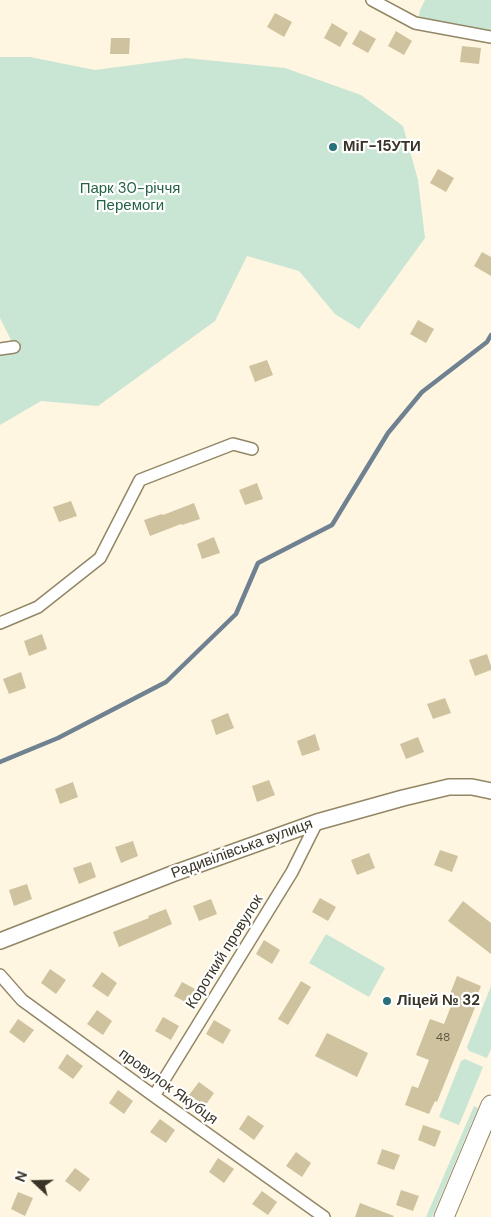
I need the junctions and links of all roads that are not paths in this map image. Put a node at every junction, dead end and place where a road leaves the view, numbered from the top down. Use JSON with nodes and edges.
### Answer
{"nodes":[{"id":1,"x":372,"y":0,"type":"edge"},
{"id":2,"x":491,"y":37,"type":"edge"},
{"id":3,"x":14,"y":346,"type":"dead end"},
{"id":4,"x":0,"y":349,"type":"edge"},
{"id":5,"x":252,"y":449,"type":"dead end"},
{"id":6,"x":0,"y":623,"type":"edge"},
{"id":7,"x":491,"y":790,"type":"edge"},
{"id":8,"x":317,"y":822,"type":"junction"},
{"id":9,"x":0,"y":941,"type":"edge"},
{"id":10,"x":0,"y":975,"type":"edge"},
{"id":11,"x":154,"y":1096,"type":"junction"},
{"id":12,"x":491,"y":1105,"type":"edge"},
{"id":13,"x":491,"y":1128,"type":"edge"},
{"id":14,"x":324,"y":1217,"type":"edge"},
{"id":15,"x":444,"y":1217,"type":"edge"},
{"id":16,"x":453,"y":1217,"type":"edge"}],
"edges":[{"from":1,"to":2,"type":"street"},
{"from":3,"to":4,"type":"street"},
{"from":5,"to":6,"type":"street"},
{"from":7,"to":8,"type":"street","name":"Радивілівська вулиця"},
{"from":8,"to":9,"type":"street","name":"Радивілівська вулиця"},
{"from":8,"to":11,"type":"street","name":"Короткий провулок"},
{"from":10,"to":11,"type":"street","name":"провулок Якубця"},
{"from":11,"to":14,"type":"street","name":"провулок Якубця"},
{"from":12,"to":15,"type":"main road"},
{"from":13,"to":16,"type":"main road"}]}
